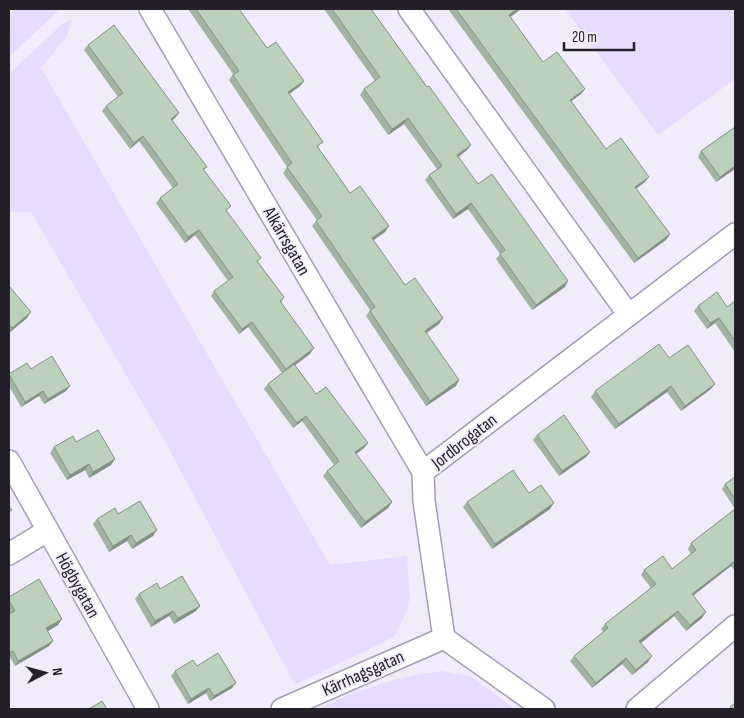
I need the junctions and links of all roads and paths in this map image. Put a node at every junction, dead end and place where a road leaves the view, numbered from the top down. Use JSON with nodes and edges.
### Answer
{"nodes":[{"id":1,"x":150,"y":9,"type":"edge"},
{"id":2,"x":409,"y":9,"type":"edge"},
{"id":3,"x":735,"y":234,"type":"edge"},
{"id":4,"x":628,"y":314,"type":"junction"},
{"id":5,"x":9,"y":461,"type":"edge"},
{"id":6,"x":423,"y":472,"type":"junction"},
{"id":7,"x":47,"y":531,"type":"junction"},
{"id":8,"x":9,"y":554,"type":"edge"},
{"id":9,"x":735,"y":626,"type":"edge"},
{"id":10,"x":444,"y":638,"type":"junction"},
{"id":11,"x":148,"y":709,"type":"edge"},
{"id":12,"x":282,"y":709,"type":"edge"},
{"id":13,"x":544,"y":709,"type":"edge"},
{"id":14,"x":637,"y":709,"type":"edge"}],
"edges":[{"from":1,"to":6,"type":"street","name":"Alkärrsgatan"},
{"from":2,"to":4,"type":"street"},
{"from":3,"to":4,"type":"street","name":"Jordbrogatan"},
{"from":4,"to":6,"type":"street","name":"Jordbrogatan"},
{"from":5,"to":7,"type":"street","name":"Högbygatan"},
{"from":6,"to":10,"type":"street","name":"Jordbrogatan"},
{"from":7,"to":8,"type":"street"},
{"from":7,"to":11,"type":"street","name":"Högbygatan"},
{"from":9,"to":14,"type":"street"},
{"from":10,"to":12,"type":"street","name":"Kärrhagsgatan"},
{"from":10,"to":13,"type":"street"}]}
